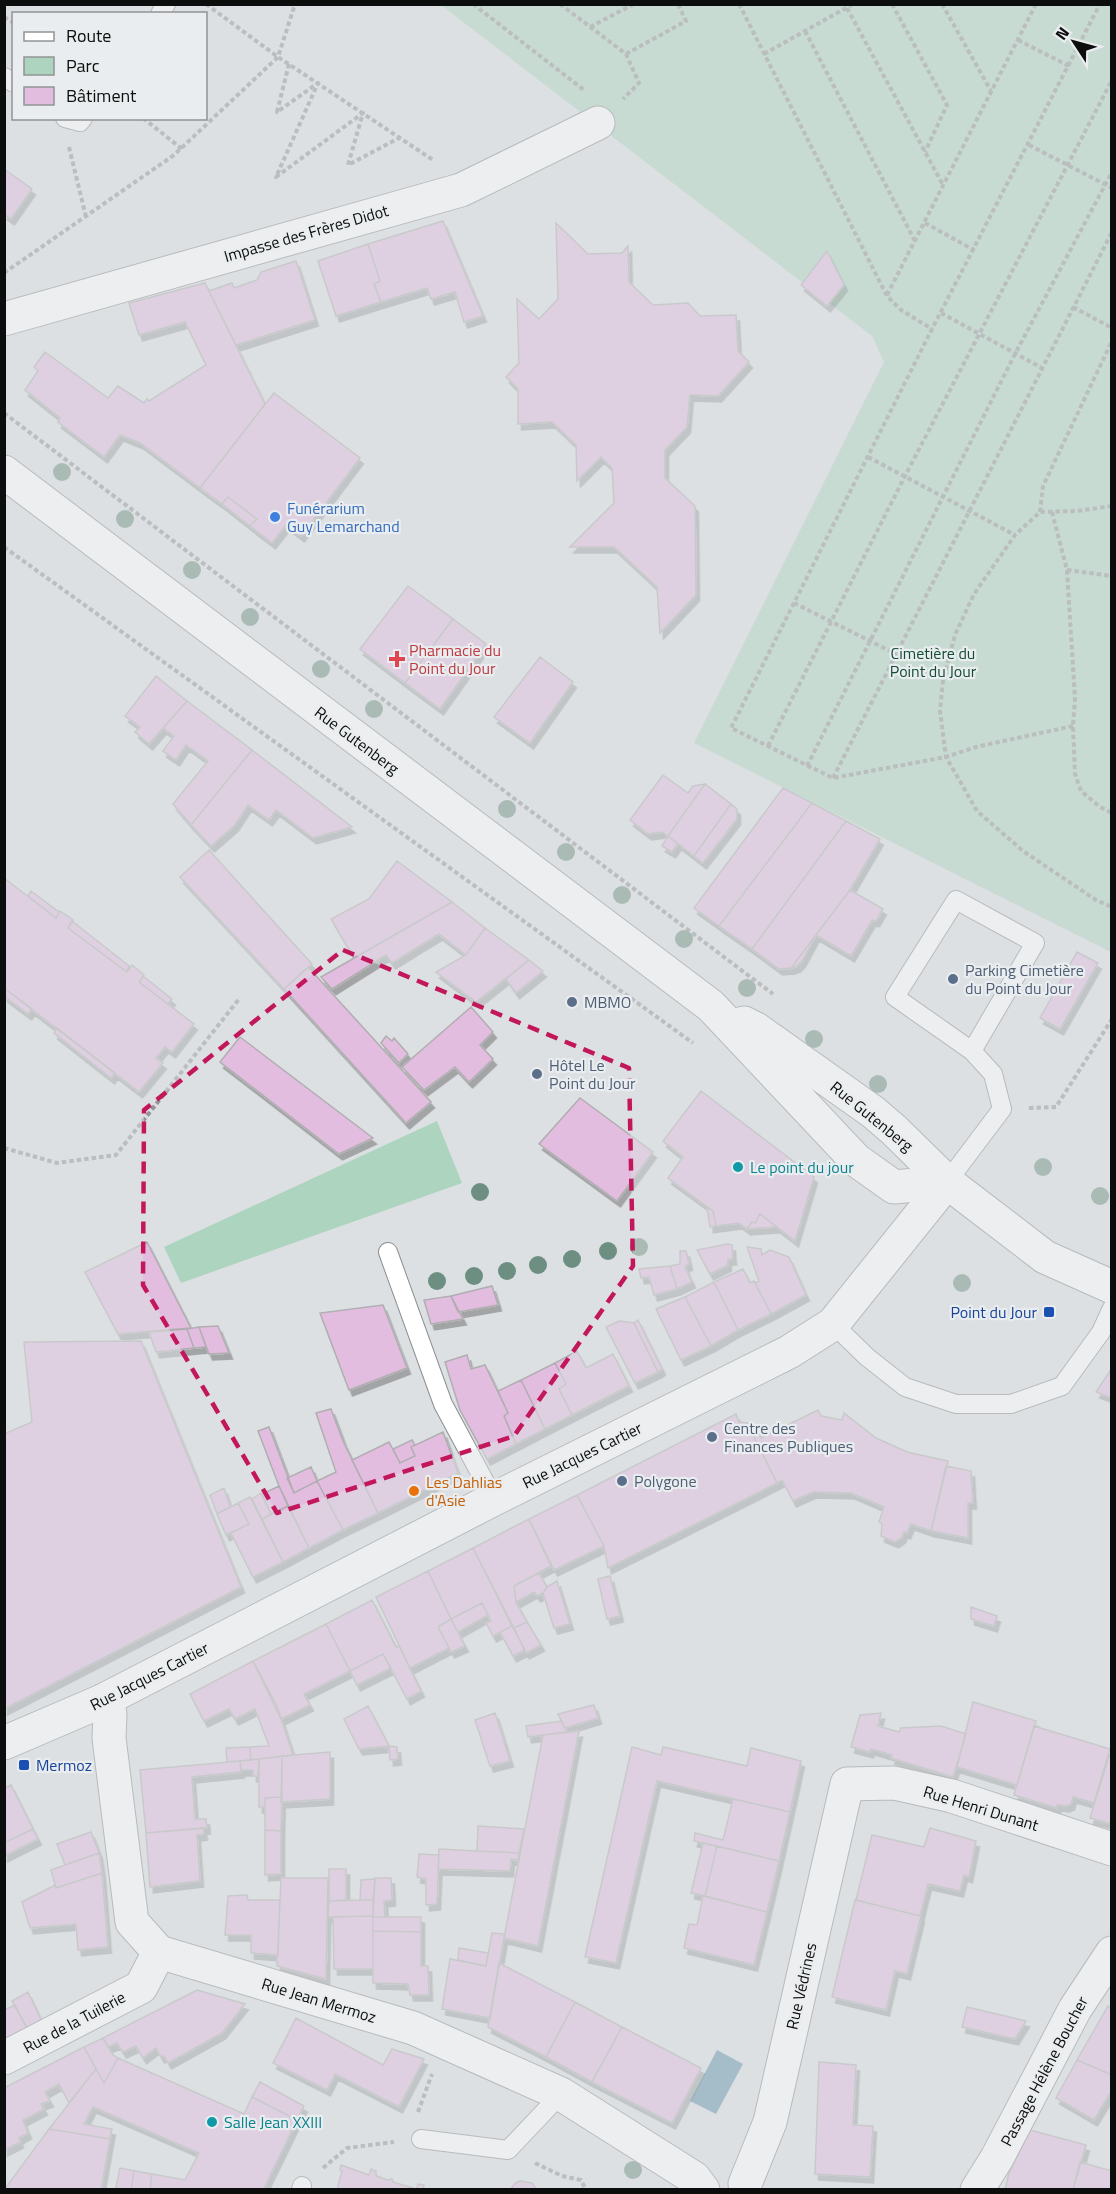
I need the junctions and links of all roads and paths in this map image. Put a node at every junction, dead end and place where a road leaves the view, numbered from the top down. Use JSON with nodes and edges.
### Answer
{"nodes":[{"id":1,"x":206,"y":4,"type":"edge"},
{"id":2,"x":295,"y":4,"type":"edge"},
{"id":3,"x":473,"y":4,"type":"edge"},
{"id":4,"x":560,"y":4,"type":"edge"},
{"id":5,"x":634,"y":4,"type":"edge"},
{"id":6,"x":678,"y":4,"type":"edge"},
{"id":7,"x":739,"y":4,"type":"edge"},
{"id":8,"x":853,"y":4,"type":"edge"},
{"id":9,"x":892,"y":4,"type":"edge"},
{"id":10,"x":942,"y":4,"type":"edge"},
{"id":11,"x":1036,"y":4,"type":"edge"},
{"id":12,"x":1100,"y":4,"type":"edge"},
{"id":13,"x":847,"y":8,"type":"junction"},
{"id":14,"x":590,"y":27,"type":"junction"},
{"id":15,"x":805,"y":31,"type":"junction"},
{"id":16,"x":1018,"y":40,"type":"junction"},
{"id":17,"x":626,"y":54,"type":"junction"},
{"id":18,"x":764,"y":54,"type":"junction"},
{"id":19,"x":278,"y":57,"type":"junction"},
{"id":20,"x":289,"y":64,"type":"junction"},
{"id":21,"x":1069,"y":66,"type":"junction"},
{"id":22,"x":1112,"y":80,"type":"edge"},
{"id":23,"x":318,"y":83,"type":"junction"},
{"id":24,"x":992,"y":91,"type":"junction"},
{"id":25,"x":363,"y":113,"type":"junction"},
{"id":26,"x":605,"y":117,"type":"junction"},
{"id":27,"x":146,"y":120,"type":"edge"},
{"id":28,"x":399,"y":138,"type":"junction"},
{"id":29,"x":68,"y":140,"type":"dead end"},
{"id":30,"x":1029,"y":145,"type":"junction"},
{"id":31,"x":182,"y":149,"type":"junction"},
{"id":32,"x":925,"y":152,"type":"junction"},
{"id":33,"x":1068,"y":165,"type":"junction"},
{"id":34,"x":1112,"y":172,"type":"edge"},
{"id":35,"x":1105,"y":185,"type":"junction"},
{"id":36,"x":943,"y":186,"type":"junction"},
{"id":37,"x":1112,"y":188,"type":"edge"},
{"id":38,"x":461,"y":190,"type":"junction"},
{"id":39,"x":86,"y":217,"type":"junction"},
{"id":40,"x":925,"y":223,"type":"junction"},
{"id":41,"x":1112,"y":232,"type":"edge"},
{"id":42,"x":915,"y":241,"type":"junction"},
{"id":43,"x":974,"y":250,"type":"junction"},
{"id":44,"x":4,"y":273,"type":"edge"},
{"id":45,"x":887,"y":296,"type":"junction"},
{"id":46,"x":1073,"y":306,"type":"junction"},
{"id":47,"x":941,"y":313,"type":"junction"},
{"id":48,"x":4,"y":318,"type":"edge"},
{"id":49,"x":1112,"y":328,"type":"edge"},
{"id":50,"x":932,"y":329,"type":"junction"},
{"id":51,"x":980,"y":334,"type":"junction"},
{"id":52,"x":1111,"y":344,"type":"edge"},
{"id":53,"x":1015,"y":354,"type":"junction"},
{"id":54,"x":1042,"y":368,"type":"junction"},
{"id":55,"x":4,"y":413,"type":"edge"},
{"id":56,"x":868,"y":457,"type":"junction"},
{"id":57,"x":4,"y":472,"type":"edge"},
{"id":58,"x":905,"y":476,"type":"junction"},
{"id":59,"x":943,"y":497,"type":"junction"},
{"id":60,"x":1112,"y":506,"type":"edge"},
{"id":61,"x":969,"y":510,"type":"junction"},
{"id":62,"x":1040,"y":512,"type":"junction"},
{"id":63,"x":1052,"y":512,"type":"junction"},
{"id":64,"x":1015,"y":535,"type":"junction"},
{"id":65,"x":4,"y":547,"type":"edge"},
{"id":66,"x":1067,"y":570,"type":"junction"},
{"id":67,"x":1112,"y":576,"type":"edge"},
{"id":68,"x":794,"y":603,"type":"junction"},
{"id":69,"x":832,"y":622,"type":"junction"},
{"id":70,"x":870,"y":641,"type":"junction"},
{"id":71,"x":896,"y":654,"type":"junction"},
{"id":72,"x":1073,"y":726,"type":"junction"},
{"id":73,"x":768,"y":746,"type":"junction"},
{"id":74,"x":946,"y":757,"type":"junction"},
{"id":75,"x":807,"y":766,"type":"junction"},
{"id":76,"x":833,"y":778,"type":"junction"},
{"id":77,"x":1112,"y":813,"type":"edge"},
{"id":78,"x":1112,"y":906,"type":"edge"},
{"id":79,"x":778,"y":998,"type":"dead end"},
{"id":80,"x":239,"y":999,"type":"dead end"},
{"id":81,"x":711,"y":1006,"type":"junction"},
{"id":82,"x":1112,"y":1019,"type":"edge"},
{"id":83,"x":702,"y":1049,"type":"dead end"},
{"id":84,"x":972,"y":1051,"type":"junction"},
{"id":85,"x":1002,"y":1108,"type":"junction"},
{"id":86,"x":4,"y":1148,"type":"edge"},
{"id":87,"x":947,"y":1182,"type":"junction"},
{"id":88,"x":388,"y":1252,"type":"dead end"},
{"id":89,"x":1112,"y":1287,"type":"edge"},
{"id":90,"x":1112,"y":1308,"type":"edge"},
{"id":91,"x":833,"y":1324,"type":"junction"},
{"id":92,"x":494,"y":1499,"type":"junction"},
{"id":93,"x":102,"y":1701,"type":"junction"},
{"id":94,"x":4,"y":1743,"type":"edge"},
{"id":95,"x":847,"y":1784,"type":"joint"},
{"id":96,"x":1112,"y":1849,"type":"edge"},
{"id":97,"x":159,"y":1952,"type":"junction"},
{"id":98,"x":1112,"y":1953,"type":"edge"},
{"id":99,"x":4,"y":2058,"type":"edge"},
{"id":100,"x":561,"y":2094,"type":"junction"},
{"id":101,"x":421,"y":2139,"type":"joint"},
{"id":102,"x":508,"y":2150,"type":"junction"},
{"id":103,"x":301,"y":2188,"type":"edge"},
{"id":104,"x":744,"y":2188,"type":"edge"},
{"id":105,"x":586,"y":2190,"type":"edge"},
{"id":106,"x":703,"y":2190,"type":"edge"},
{"id":107,"x":977,"y":2190,"type":"edge"}],
"edges":[{"from":1,"to":19,"type":"path"},
{"from":2,"to":19,"type":"path"},
{"from":3,"to":26,"type":"path"},
{"from":4,"to":14,"type":"path"},
{"from":5,"to":14,"type":"path"},
{"from":6,"to":17,"type":"path"},
{"from":7,"to":18,"type":"path"},
{"from":8,"to":13,"type":"path"},
{"from":9,"to":32,"type":"path"},
{"from":10,"to":24,"type":"path"},
{"from":11,"to":16,"type":"path"},
{"from":12,"to":21,"type":"path"},
{"from":13,"to":15,"type":"path"},
{"from":13,"to":32,"type":"path"},
{"from":14,"to":17,"type":"path"},
{"from":15,"to":18,"type":"path"},
{"from":15,"to":42,"type":"path"},
{"from":16,"to":21,"type":"path"},
{"from":16,"to":24,"type":"path"},
{"from":17,"to":26,"type":"path"},
{"from":18,"to":45,"type":"path"},
{"from":19,"to":20,"type":"path"},
{"from":19,"to":31,"type":"path"},
{"from":20,"to":23,"type":"path"},
{"from":20,"to":23,"type":"path"},
{"from":21,"to":30,"type":"path"},
{"from":22,"to":33,"type":"path"},
{"from":23,"to":25,"type":"path"},
{"from":23,"to":25,"type":"path"},
{"from":24,"to":36,"type":"path"},
{"from":25,"to":28,"type":"path"},
{"from":25,"to":28,"type":"path"},
{"from":26,"to":38,"type":"street","name":"Impasse des Frères Didot"},
{"from":27,"to":31,"type":"path"},
{"from":28,"to":38,"type":"path"},
{"from":29,"to":39,"type":"path"},
{"from":30,"to":33,"type":"path"},
{"from":30,"to":43,"type":"path"},
{"from":31,"to":39,"type":"path"},
{"from":32,"to":36,"type":"path"},
{"from":33,"to":35,"type":"path"},
{"from":33,"to":51,"type":"path"},
{"from":34,"to":35,"type":"path"},
{"from":35,"to":37,"type":"path"},
{"from":35,"to":53,"type":"path"},
{"from":36,"to":40,"type":"path"},
{"from":38,"to":48,"type":"street","name":"Impasse des Frères Didot"},
{"from":39,"to":44,"type":"path"},
{"from":40,"to":42,"type":"path"},
{"from":40,"to":43,"type":"path"},
{"from":41,"to":46,"type":"path"},
{"from":42,"to":45,"type":"path"},
{"from":43,"to":47,"type":"path"},
{"from":45,"to":50,"type":"path"},
{"from":46,"to":49,"type":"path"},
{"from":46,"to":54,"type":"path"},
{"from":47,"to":50,"type":"path"},
{"from":47,"to":51,"type":"path"},
{"from":50,"to":56,"type":"path"},
{"from":51,"to":53,"type":"path"},
{"from":51,"to":58,"type":"path"},
{"from":52,"to":62,"type":"path"},
{"from":53,"to":54,"type":"path"},
{"from":53,"to":59,"type":"path"},
{"from":54,"to":61,"type":"path"},
{"from":55,"to":79,"type":"path"},
{"from":56,"to":58,"type":"path"},
{"from":56,"to":68,"type":"path"},
{"from":57,"to":81,"type":"street","name":"Rue Gutenberg"},
{"from":58,"to":59,"type":"path"},
{"from":58,"to":69,"type":"path"},
{"from":59,"to":61,"type":"path"},
{"from":59,"to":70,"type":"path"},
{"from":60,"to":63,"type":"path"},
{"from":61,"to":64,"type":"path"},
{"from":61,"to":71,"type":"path"},
{"from":62,"to":63,"type":"path"},
{"from":62,"to":64,"type":"path"},
{"from":63,"to":66,"type":"path"},
{"from":64,"to":74,"type":"path"},
{"from":65,"to":83,"type":"path"},
{"from":66,"to":67,"type":"path"},
{"from":66,"to":72,"type":"path"},
{"from":68,"to":69,"type":"path"},
{"from":68,"to":73,"type":"path"},
{"from":69,"to":70,"type":"path"},
{"from":69,"to":73,"type":"path"},
{"from":70,"to":71,"type":"path"},
{"from":70,"to":75,"type":"path"},
{"from":71,"to":76,"type":"path"},
{"from":72,"to":74,"type":"path"},
{"from":72,"to":77,"type":"path"},
{"from":73,"to":75,"type":"path"},
{"from":74,"to":76,"type":"path"},
{"from":74,"to":78,"type":"path"},
{"from":75,"to":76,"type":"path"},
{"from":80,"to":86,"type":"path"},
{"from":81,"to":87,"type":"street","name":"Rue Gutenberg"},
{"from":81,"to":87,"type":"street","name":"Rue Gutenberg"},
{"from":82,"to":85,"type":"path"},
{"from":84,"to":84,"type":"lane"},
{"from":84,"to":85,"type":"lane"},
{"from":85,"to":87,"type":"lane"},
{"from":87,"to":89,"type":"street"},
{"from":87,"to":91,"type":"street","name":"Rue Jacques Cartier"},
{"from":88,"to":92,"type":"lane"},
{"from":90,"to":91,"type":"lane"},
{"from":91,"to":92,"type":"street","name":"Rue Jacques Cartier"},
{"from":92,"to":93,"type":"street","name":"Rue Jacques Cartier"},
{"from":93,"to":94,"type":"street","name":"Rue Jacques Cartier"},
{"from":93,"to":97,"type":"street"},
{"from":95,"to":96,"type":"street","name":"Rue Henri Dunant"},
{"from":95,"to":104,"type":"street","name":"Rue Védrines"},
{"from":97,"to":99,"type":"street","name":"Rue de la Tuilerie"},
{"from":97,"to":100,"type":"street","name":"Rue Jean Mermoz"},
{"from":98,"to":107,"type":"street","name":"Passage Hélène Boucher"},
{"from":100,"to":102,"type":"lane"},
{"from":100,"to":106,"type":"street","name":"Rue Jean Mermoz"},
{"from":101,"to":102,"type":"lane"},
{"from":101,"to":103,"type":"path"},
{"from":102,"to":105,"type":"path"}]}
